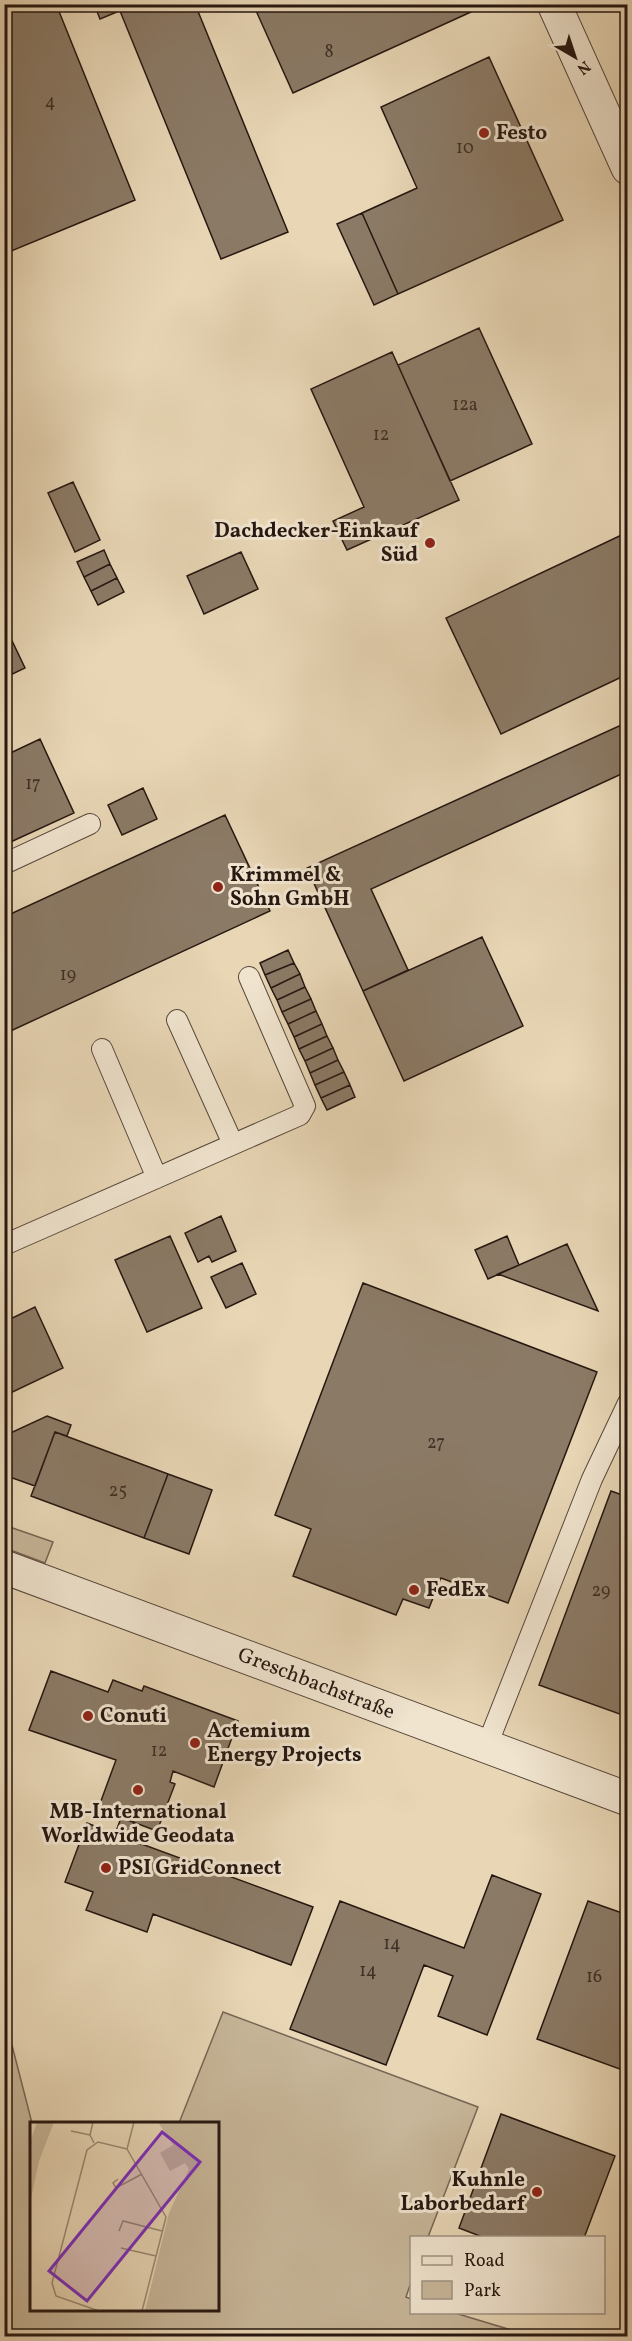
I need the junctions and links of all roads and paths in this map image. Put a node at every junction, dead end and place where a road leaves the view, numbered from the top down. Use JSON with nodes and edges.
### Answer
{"nodes":[{"id":1,"x":554,"y":4,"type":"edge"},
{"id":2,"x":627,"y":168,"type":"edge"},
{"id":3,"x":90,"y":824,"type":"dead end"},
{"id":4,"x":4,"y":864,"type":"edge"},
{"id":5,"x":249,"y":977,"type":"dead end"},
{"id":6,"x":177,"y":1020,"type":"dead end"},
{"id":7,"x":102,"y":1049,"type":"dead end"},
{"id":8,"x":233,"y":1144,"type":"junction"},
{"id":9,"x":157,"y":1178,"type":"junction"},
{"id":10,"x":4,"y":1245,"type":"edge"},
{"id":11,"x":627,"y":1403,"type":"edge"},
{"id":12,"x":4,"y":1568,"type":"edge"},
{"id":13,"x":486,"y":1748,"type":"junction"},
{"id":14,"x":627,"y":1799,"type":"edge"}],
"edges":[{"from":1,"to":2,"type":"street"},
{"from":3,"to":4,"type":"lane"},
{"from":5,"to":8,"type":"lane"},
{"from":6,"to":8,"type":"lane"},
{"from":7,"to":9,"type":"lane"},
{"from":8,"to":9,"type":"lane"},
{"from":9,"to":10,"type":"lane"},
{"from":11,"to":13,"type":"lane"},
{"from":12,"to":13,"type":"street","name":"Greschbachstraße"},
{"from":13,"to":14,"type":"street","name":"Greschbachstraße"}]}
